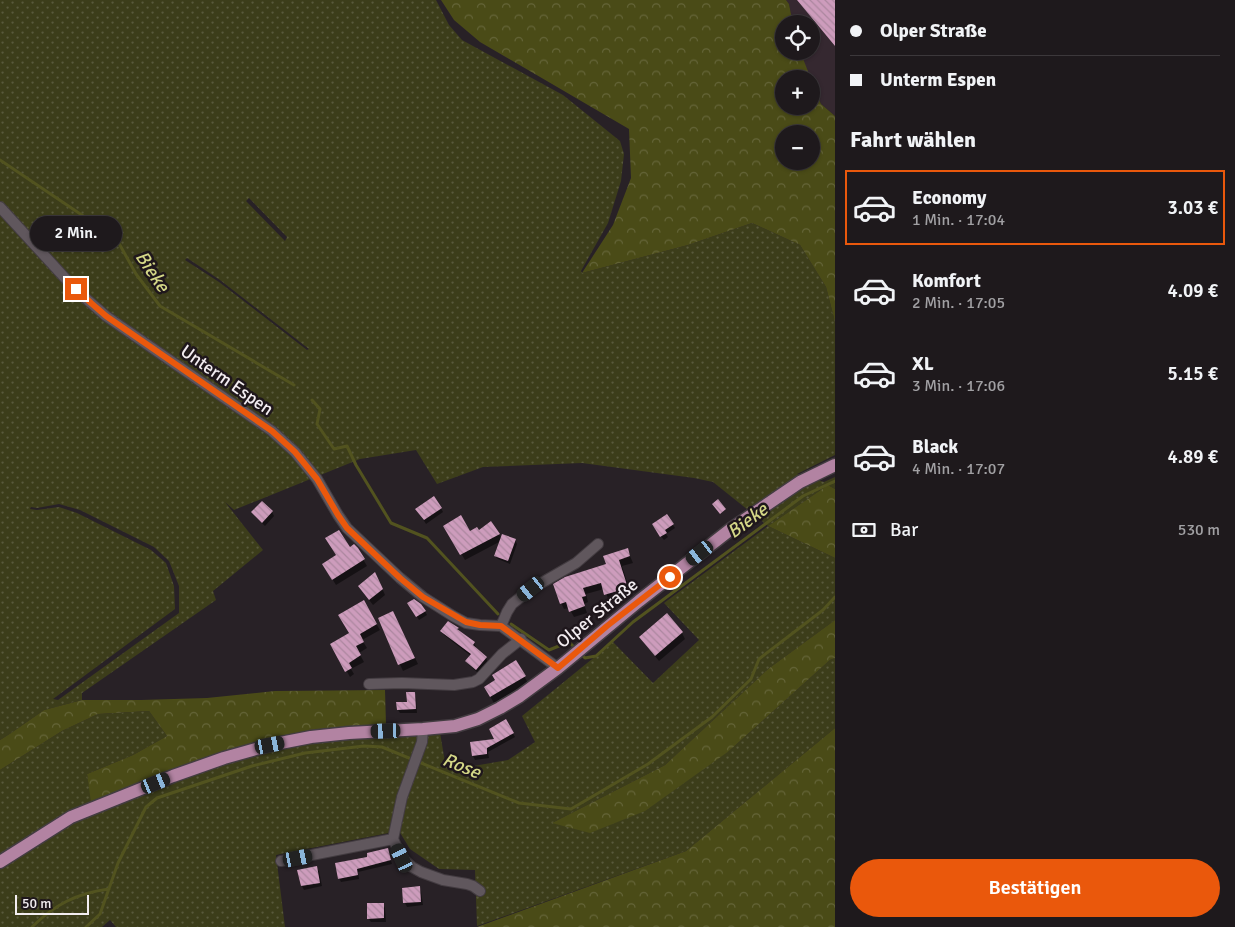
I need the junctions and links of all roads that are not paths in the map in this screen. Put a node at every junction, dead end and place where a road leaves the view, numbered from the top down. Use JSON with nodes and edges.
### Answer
{"nodes":[{"id":1,"x":0,"y":207,"type":"edge"},
{"id":2,"x":835,"y":465,"type":"edge"},
{"id":3,"x":598,"y":544,"type":"dead end"},
{"id":4,"x":501,"y":626,"type":"junction"},
{"id":5,"x":521,"y":639,"type":"junction"},
{"id":6,"x":558,"y":668,"type":"junction"},
{"id":7,"x":369,"y":684,"type":"dead end"},
{"id":8,"x":423,"y":729,"type":"junction"},
{"id":9,"x":392,"y":839,"type":"junction"},
{"id":10,"x":281,"y":861,"type":"dead end"},
{"id":11,"x":0,"y":862,"type":"edge"},
{"id":12,"x":480,"y":891,"type":"dead end"}],
"edges":[{"from":1,"to":4,"type":"street","name":"Unterm Espen"},
{"from":2,"to":6,"type":"main road","name":"Olper Straße"},
{"from":3,"to":4,"type":"street"},
{"from":4,"to":5,"type":"street"},
{"from":5,"to":6,"type":"street"},
{"from":5,"to":7,"type":"street"},
{"from":6,"to":8,"type":"main road","name":"Olper Straße"},
{"from":8,"to":9,"type":"street"},
{"from":8,"to":11,"type":"main road","name":"Olper Straße"},
{"from":9,"to":10,"type":"street"},
{"from":9,"to":12,"type":"street"}]}
